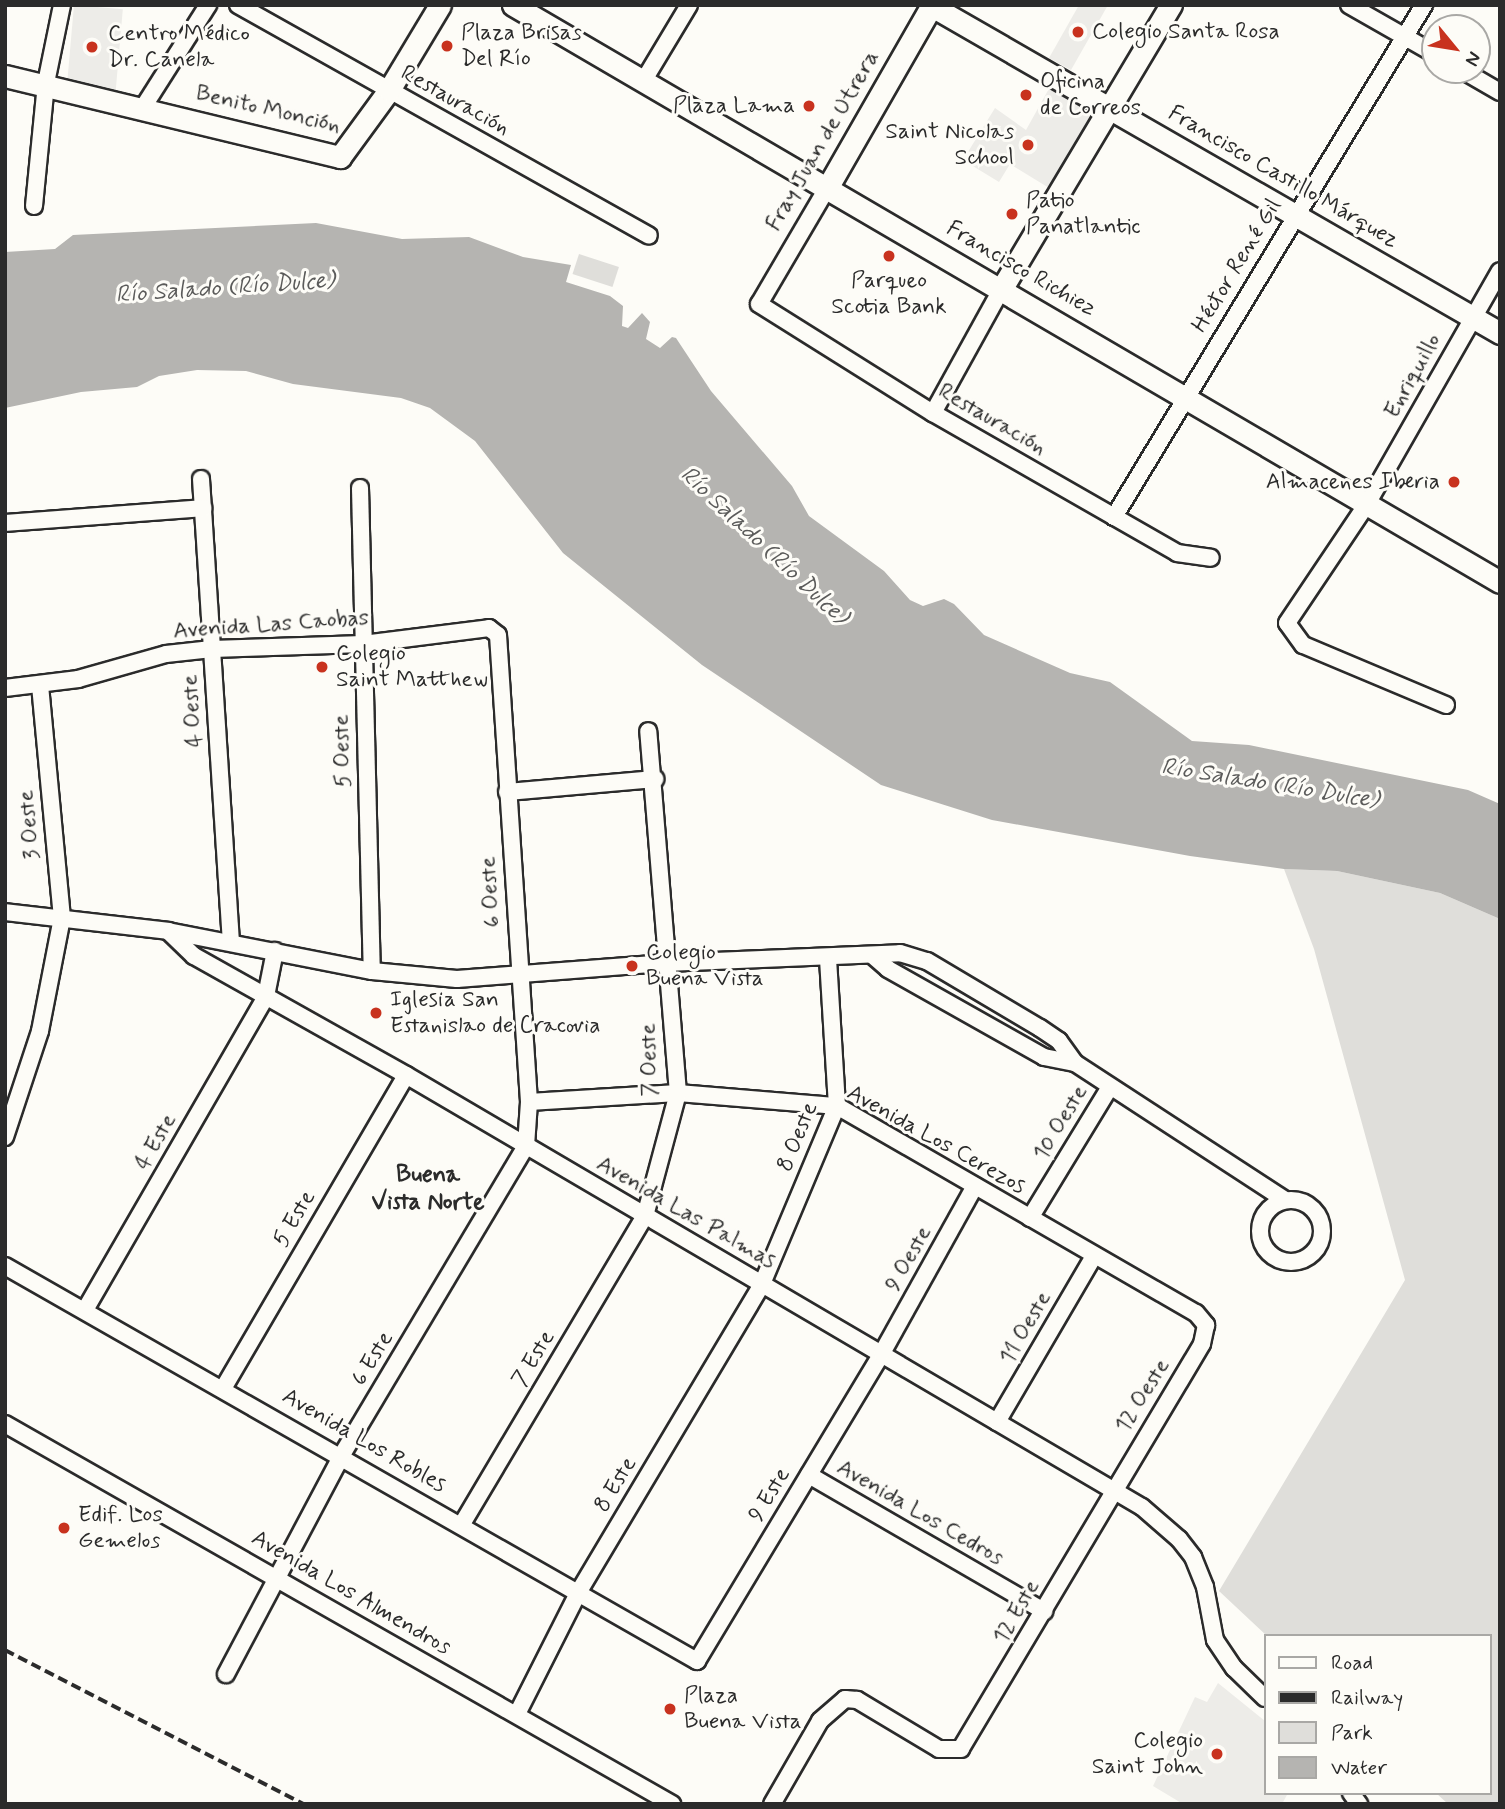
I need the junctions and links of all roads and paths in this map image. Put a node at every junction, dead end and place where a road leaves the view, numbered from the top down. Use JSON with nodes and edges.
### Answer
{"nodes":[{"id":1,"x":62,"y":5,"type":"edge"},
{"id":2,"x":208,"y":5,"type":"edge"},
{"id":3,"x":238,"y":5,"type":"edge"},
{"id":4,"x":440,"y":5,"type":"edge"},
{"id":5,"x":513,"y":5,"type":"edge"},
{"id":6,"x":689,"y":5,"type":"edge"},
{"id":7,"x":1171,"y":5,"type":"edge"},
{"id":8,"x":1349,"y":5,"type":"edge"},
{"id":9,"x":1424,"y":5,"type":"edge"},
{"id":10,"x":931,"y":6,"type":"edge"},
{"id":11,"x":1405,"y":37,"type":"junction"},
{"id":12,"x":1421,"y":46,"type":"edge"},
{"id":13,"x":5,"y":76,"type":"edge"},
{"id":14,"x":644,"y":80,"type":"junction"},
{"id":15,"x":46,"y":83,"type":"junction"},
{"id":16,"x":1485,"y":84,"type":"edge"},
{"id":17,"x":389,"y":90,"type":"junction"},
{"id":18,"x":1500,"y":93,"type":"edge"},
{"id":19,"x":144,"y":106,"type":"junction"},
{"id":20,"x":1111,"y":108,"type":"junction"},
{"id":21,"x":826,"y":190,"type":"junction"},
{"id":22,"x":34,"y":206,"type":"dead end"},
{"id":23,"x":1296,"y":212,"type":"junction"},
{"id":24,"x":649,"y":236,"type":"dead end"},
{"id":25,"x":1500,"y":271,"type":"edge"},
{"id":26,"x":1002,"y":288,"type":"junction"},
{"id":27,"x":759,"y":304,"type":"joint"},
{"id":28,"x":1472,"y":317,"type":"junction"},
{"id":29,"x":1500,"y":333,"type":"edge"},
{"id":30,"x":1185,"y":396,"type":"junction"},
{"id":31,"x":933,"y":413,"type":"junction"},
{"id":32,"x":201,"y":479,"type":"dead end"},
{"id":33,"x":360,"y":488,"type":"dead end"},
{"id":34,"x":1367,"y":504,"type":"junction"},
{"id":35,"x":203,"y":508,"type":"junction"},
{"id":36,"x":1114,"y":517,"type":"junction"},
{"id":37,"x":5,"y":523,"type":"edge"},
{"id":38,"x":1211,"y":558,"type":"dead end"},
{"id":39,"x":1500,"y":582,"type":"edge"},
{"id":40,"x":498,"y":635,"type":"joint"},
{"id":41,"x":363,"y":644,"type":"junction"},
{"id":42,"x":212,"y":649,"type":"junction"},
{"id":43,"x":40,"y":685,"type":"junction"},
{"id":44,"x":5,"y":688,"type":"edge"},
{"id":45,"x":1446,"y":705,"type":"dead end"},
{"id":46,"x":648,"y":731,"type":"dead end"},
{"id":47,"x":654,"y":779,"type":"junction"},
{"id":48,"x":507,"y":793,"type":"junction"},
{"id":49,"x":5,"y":912,"type":"edge"},
{"id":50,"x":62,"y":918,"type":"junction"},
{"id":51,"x":168,"y":931,"type":"junction"},
{"id":52,"x":231,"y":940,"type":"junction"},
{"id":53,"x":275,"y":951,"type":"junction"},
{"id":54,"x":872,"y":955,"type":"junction"},
{"id":55,"x":828,"y":957,"type":"junction"},
{"id":56,"x":666,"y":963,"type":"junction"},
{"id":57,"x":373,"y":971,"type":"junction"},
{"id":58,"x":519,"y":975,"type":"junction"},
{"id":59,"x":266,"y":996,"type":"junction"},
{"id":60,"x":1075,"y":1063,"type":"junction"},
{"id":61,"x":406,"y":1075,"type":"junction"},
{"id":62,"x":1110,"y":1087,"type":"junction"},
{"id":63,"x":678,"y":1093,"type":"junction"},
{"id":64,"x":529,"y":1102,"type":"junction"},
{"id":65,"x":837,"y":1106,"type":"junction"},
{"id":66,"x":5,"y":1137,"type":"edge"},
{"id":67,"x":526,"y":1146,"type":"junction"},
{"id":68,"x":975,"y":1186,"type":"junction"},
{"id":69,"x":1285,"y":1200,"type":"dead end"},
{"id":70,"x":645,"y":1216,"type":"junction"},
{"id":71,"x":1030,"y":1218,"type":"junction"},
{"id":72,"x":1094,"y":1256,"type":"junction"},
{"id":73,"x":5,"y":1266,"type":"edge"},
{"id":74,"x":762,"y":1284,"type":"junction"},
{"id":75,"x":85,"y":1310,"type":"junction"},
{"id":76,"x":1206,"y":1325,"type":"joint"},
{"id":77,"x":882,"y":1353,"type":"junction"},
{"id":78,"x":224,"y":1387,"type":"junction"},
{"id":79,"x":997,"y":1422,"type":"junction"},
{"id":80,"x":5,"y":1424,"type":"edge"},
{"id":81,"x":342,"y":1455,"type":"junction"},
{"id":82,"x":809,"y":1475,"type":"junction"},
{"id":83,"x":1113,"y":1488,"type":"junction"},
{"id":84,"x":462,"y":1524,"type":"junction"},
{"id":85,"x":278,"y":1577,"type":"junction"},
{"id":86,"x":578,"y":1593,"type":"junction"},
{"id":87,"x":1044,"y":1611,"type":"junction"},
{"id":88,"x":697,"y":1661,"type":"joint"},
{"id":89,"x":226,"y":1674,"type":"dead end"},
{"id":90,"x":1264,"y":1697,"type":"edge"},
{"id":91,"x":517,"y":1714,"type":"junction"},
{"id":92,"x":672,"y":1804,"type":"edge"},
{"id":93,"x":772,"y":1804,"type":"edge"}],
"edges":[{"from":1,"to":15,"type":"street"},
{"from":2,"to":19,"type":"street"},
{"from":3,"to":17,"type":"street","name":"Restauración"},
{"from":4,"to":17,"type":"main road"},
{"from":5,"to":14,"type":"main road","name":"Francisco Richiez"},
{"from":6,"to":14,"type":"street"},
{"from":7,"to":20,"type":"main road"},
{"from":8,"to":11,"type":"street"},
{"from":9,"to":11,"type":"street","name":"Héctor René Gil"},
{"from":10,"to":20,"type":"main road","name":"Francisco Castillo Márquez"},
{"from":10,"to":21,"type":"main road","name":"Fray Juan de Utrera"},
{"from":11,"to":12,"type":"street"},
{"from":11,"to":23,"type":"street","name":"Héctor René Gil"},
{"from":13,"to":15,"type":"main road","name":"Benito Monción"},
{"from":14,"to":21,"type":"main road","name":"Francisco Richiez"},
{"from":15,"to":19,"type":"main road","name":"Benito Monción"},
{"from":15,"to":22,"type":"street"},
{"from":16,"to":18,"type":"street"},
{"from":17,"to":19,"type":"main road","name":"Benito Monción"},
{"from":17,"to":24,"type":"street","name":"Restauración"},
{"from":20,"to":23,"type":"main road","name":"Francisco Castillo Márquez"},
{"from":20,"to":26,"type":"main road"},
{"from":21,"to":26,"type":"main road","name":"Francisco Richiez"},
{"from":21,"to":27,"type":"street","name":"Fray Juan de Utrera"},
{"from":23,"to":28,"type":"main road","name":"Francisco Castillo Márquez"},
{"from":23,"to":30,"type":"street","name":"Héctor René Gil"},
{"from":25,"to":28,"type":"street","name":"Enriquillo"},
{"from":26,"to":30,"type":"main road","name":"Francisco Richiez"},
{"from":26,"to":31,"type":"street"},
{"from":27,"to":31,"type":"street","name":"Restauración"},
{"from":28,"to":29,"type":"main road","name":"Francisco Castillo Márquez"},
{"from":28,"to":34,"type":"street","name":"Enriquillo"},
{"from":30,"to":34,"type":"main road","name":"Francisco Richiez"},
{"from":30,"to":36,"type":"street","name":"Héctor René Gil"},
{"from":31,"to":36,"type":"street","name":"Restauración"},
{"from":32,"to":35,"type":"street","name":"4 Oeste"},
{"from":33,"to":41,"type":"street","name":"5 Oeste"},
{"from":34,"to":39,"type":"main road","name":"Francisco Richiez"},
{"from":34,"to":45,"type":"street","name":"Enriquillo"},
{"from":35,"to":37,"type":"street"},
{"from":35,"to":42,"type":"street","name":"4 Oeste"},
{"from":36,"to":38,"type":"street","name":"Restauración"},
{"from":40,"to":41,"type":"street","name":"Avenida Las Caobas"},
{"from":40,"to":48,"type":"street","name":"6 Oeste"},
{"from":41,"to":42,"type":"street","name":"Avenida Las Caobas"},
{"from":41,"to":57,"type":"street","name":"5 Oeste"},
{"from":42,"to":43,"type":"street","name":"Avenida Las Caobas"},
{"from":42,"to":52,"type":"street","name":"4 Oeste"},
{"from":43,"to":44,"type":"street","name":"Avenida Las Caobas"},
{"from":43,"to":50,"type":"street","name":"3 Oeste"},
{"from":46,"to":47,"type":"street","name":"7 Oeste"},
{"from":47,"to":48,"type":"street"},
{"from":47,"to":56,"type":"street","name":"7 Oeste"},
{"from":48,"to":58,"type":"street","name":"6 Oeste"},
{"from":49,"to":50,"type":"street"},
{"from":50,"to":51,"type":"street"},
{"from":50,"to":66,"type":"street","name":"3 Oeste"},
{"from":51,"to":52,"type":"street"},
{"from":51,"to":59,"type":"street","name":"Avenida Las Palmas"},
{"from":52,"to":53,"type":"street"},
{"from":53,"to":57,"type":"street"},
{"from":53,"to":59,"type":"street","name":"4 Este"},
{"from":54,"to":55,"type":"street"},
{"from":54,"to":60,"type":"street"},
{"from":54,"to":60,"type":"street"},
{"from":55,"to":56,"type":"street"},
{"from":55,"to":65,"type":"street","name":"8 Oeste"},
{"from":56,"to":58,"type":"street"},
{"from":56,"to":63,"type":"street","name":"7 Oeste"},
{"from":57,"to":58,"type":"street"},
{"from":58,"to":64,"type":"street","name":"6 Oeste"},
{"from":59,"to":61,"type":"street","name":"Avenida Las Palmas"},
{"from":59,"to":75,"type":"street","name":"4 Este"},
{"from":60,"to":62,"type":"street"},
{"from":61,"to":67,"type":"street","name":"Avenida Las Palmas"},
{"from":61,"to":78,"type":"street","name":"5 Este"},
{"from":62,"to":69,"type":"street"},
{"from":62,"to":71,"type":"street","name":"10 Oeste"},
{"from":63,"to":64,"type":"street","name":"Avenida Los Cerezos"},
{"from":63,"to":65,"type":"street","name":"Avenida Los Cerezos"},
{"from":63,"to":70,"type":"street","name":"7 Oeste"},
{"from":64,"to":67,"type":"street","name":"6 Oeste"},
{"from":65,"to":68,"type":"street","name":"Avenida Los Cerezos"},
{"from":65,"to":74,"type":"street","name":"8 Oeste"},
{"from":67,"to":70,"type":"street","name":"Avenida Las Palmas"},
{"from":67,"to":81,"type":"street","name":"6 Este"},
{"from":68,"to":71,"type":"street","name":"Avenida Los Cerezos"},
{"from":68,"to":77,"type":"street","name":"9 Oeste"},
{"from":70,"to":74,"type":"street","name":"Avenida Las Palmas"},
{"from":70,"to":84,"type":"street","name":"7 Este"},
{"from":71,"to":72,"type":"street","name":"Avenida Los Cerezos"},
{"from":72,"to":76,"type":"street","name":"Avenida Los Cerezos"},
{"from":72,"to":79,"type":"street","name":"11 Oeste"},
{"from":73,"to":75,"type":"street","name":"Avenida Los Robles"},
{"from":74,"to":77,"type":"street","name":"Avenida Las Palmas"},
{"from":74,"to":86,"type":"street","name":"8 Este"},
{"from":75,"to":78,"type":"street","name":"Avenida Los Robles"},
{"from":76,"to":83,"type":"street","name":"12 Oeste"},
{"from":77,"to":79,"type":"street","name":"Avenida Las Palmas"},
{"from":77,"to":82,"type":"street","name":"9 Este"},
{"from":78,"to":81,"type":"street","name":"Avenida Los Robles"},
{"from":79,"to":83,"type":"street","name":"Avenida Las Palmas"},
{"from":80,"to":85,"type":"street","name":"Avenida Los Almendros"},
{"from":81,"to":84,"type":"street","name":"Avenida Los Robles"},
{"from":81,"to":85,"type":"street","name":"6 Este"},
{"from":82,"to":87,"type":"street","name":"Avenida Los Cedros"},
{"from":82,"to":88,"type":"street","name":"9 Este"},
{"from":83,"to":87,"type":"street","name":"12 Este"},
{"from":83,"to":90,"type":"street","name":"Avenida Las Palmas"},
{"from":84,"to":86,"type":"street","name":"Avenida Los Robles"},
{"from":85,"to":89,"type":"street","name":"6 Este"},
{"from":85,"to":91,"type":"street","name":"Avenida Los Almendros"},
{"from":86,"to":88,"type":"street","name":"Avenida Los Robles"},
{"from":86,"to":91,"type":"street","name":"8 Este"},
{"from":87,"to":93,"type":"street","name":"12 Este"},
{"from":91,"to":92,"type":"street","name":"Avenida Los Almendros"}]}
